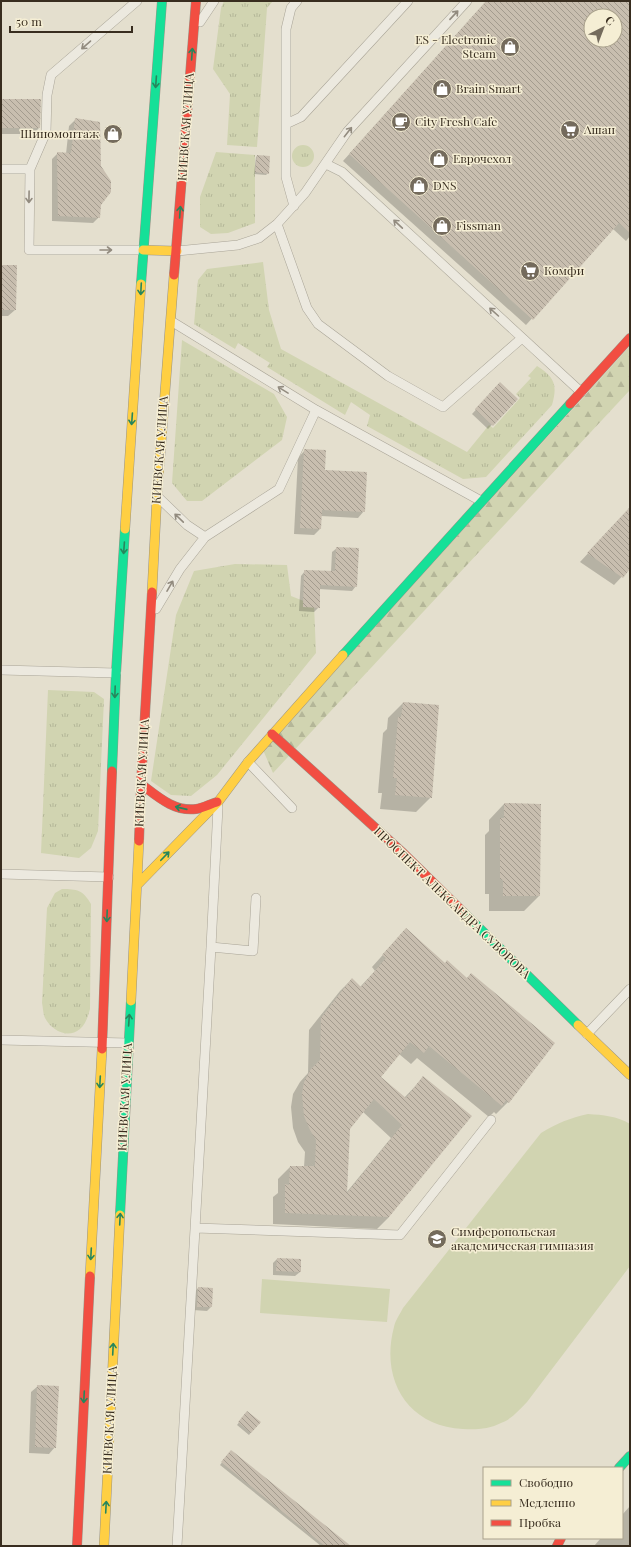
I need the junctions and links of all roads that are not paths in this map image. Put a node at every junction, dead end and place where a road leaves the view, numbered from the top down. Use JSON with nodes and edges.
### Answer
{"nodes":[{"id":1,"x":137,"y":1,"type":"edge"},
{"id":2,"x":162,"y":1,"type":"edge"},
{"id":3,"x":196,"y":1,"type":"edge"},
{"id":4,"x":214,"y":1,"type":"edge"},
{"id":5,"x":297,"y":1,"type":"edge"},
{"id":6,"x":408,"y":1,"type":"edge"},
{"id":7,"x":468,"y":1,"type":"edge"},
{"id":8,"x":193,"y":32,"type":"junction"},
{"id":9,"x":286,"y":124,"type":"junction"},
{"id":10,"x":326,"y":164,"type":"junction"},
{"id":11,"x":1,"y":169,"type":"edge"},
{"id":12,"x":30,"y":169,"type":"junction"},
{"id":13,"x":294,"y":206,"type":"junction"},
{"id":14,"x":277,"y":224,"type":"junction"},
{"id":15,"x":143,"y":250,"type":"junction"},
{"id":16,"x":177,"y":251,"type":"junction"},
{"id":17,"x":170,"y":320,"type":"junction"},
{"id":18,"x":522,"y":338,"type":"junction"},
{"id":19,"x":630,"y":338,"type":"edge"},
{"id":20,"x":581,"y":392,"type":"junction"},
{"id":21,"x":316,"y":410,"type":"junction"},
{"id":22,"x":156,"y":496,"type":"junction"},
{"id":23,"x":481,"y":500,"type":"junction"},
{"id":24,"x":205,"y":537,"type":"junction"},
{"id":25,"x":150,"y":619,"type":"junction"},
{"id":26,"x":1,"y":670,"type":"edge"},
{"id":27,"x":116,"y":673,"type":"junction"},
{"id":28,"x":272,"y":734,"type":"junction"},
{"id":29,"x":248,"y":762,"type":"junction"},
{"id":30,"x":141,"y":784,"type":"junction"},
{"id":31,"x":218,"y":802,"type":"junction"},
{"id":32,"x":292,"y":808,"type":"dead end"},
{"id":33,"x":1,"y":874,"type":"edge"},
{"id":34,"x":108,"y":877,"type":"junction"},
{"id":35,"x":138,"y":884,"type":"junction"},
{"id":36,"x":256,"y":898,"type":"dead end"},
{"id":37,"x":212,"y":947,"type":"junction"},
{"id":38,"x":630,"y":989,"type":"edge"},
{"id":39,"x":587,"y":1034,"type":"junction"},
{"id":40,"x":1,"y":1040,"type":"edge"},
{"id":41,"x":102,"y":1043,"type":"junction"},
{"id":42,"x":128,"y":1043,"type":"junction"},
{"id":43,"x":630,"y":1074,"type":"edge"},
{"id":44,"x":491,"y":1120,"type":"dead end"},
{"id":45,"x":195,"y":1228,"type":"junction"},
{"id":46,"x":630,"y":1456,"type":"edge"},
{"id":47,"x":620,"y":1467,"type":"edge"},
{"id":48,"x":77,"y":1546,"type":"edge"},
{"id":49,"x":104,"y":1546,"type":"edge"},
{"id":50,"x":177,"y":1546,"type":"edge"}],
"edges":[{"from":1,"to":12,"type":"lane","one_way":true},
{"from":2,"to":15,"type":"main road","one_way":true},
{"from":3,"to":8,"type":"main road","name":"КИЕВСКАЯ УЛИЦА"},
{"from":4,"to":8,"type":"lane"},
{"from":5,"to":9,"type":"lane"},
{"from":6,"to":9,"type":"lane"},
{"from":10,"to":7,"type":"lane","one_way":true},
{"from":16,"to":8,"type":"main road","name":"КИЕВСКАЯ УЛИЦА","one_way":true},
{"from":9,"to":13,"type":"lane"},
{"from":10,"to":13,"type":"lane"},
{"from":18,"to":10,"type":"lane","one_way":true},
{"from":11,"to":12,"type":"lane"},
{"from":12,"to":15,"type":"lane","one_way":true},
{"from":13,"to":14,"type":"lane"},
{"from":14,"to":16,"type":"lane"},
{"from":14,"to":18,"type":"lane"},
{"from":15,"to":16,"type":"main road"},
{"from":15,"to":27,"type":"main road","one_way":true},
{"from":16,"to":17,"type":"main road","name":"КИЕВСКАЯ УЛИЦА"},
{"from":21,"to":17,"type":"lane","one_way":true},
{"from":17,"to":22,"type":"main road","name":"КИЕВСКАЯ УЛИЦА"},
{"from":18,"to":20,"type":"lane"},
{"from":19,"to":20,"type":"main road"},
{"from":20,"to":23,"type":"main road"},
{"from":21,"to":23,"type":"lane"},
{"from":21,"to":24,"type":"lane"},
{"from":24,"to":22,"type":"lane","one_way":true},
{"from":22,"to":25,"type":"main road","name":"КИЕВСКАЯ УЛИЦА"},
{"from":23,"to":28,"type":"main road"},
{"from":25,"to":24,"type":"lane","one_way":true},
{"from":25,"to":30,"type":"main road","name":"КИЕВСКАЯ УЛИЦА"},
{"from":26,"to":27,"type":"lane"},
{"from":27,"to":34,"type":"main road","one_way":true},
{"from":28,"to":29,"type":"main road"},
{"from":28,"to":39,"type":"main road","name":"ПРОСПЕКТ АЛЕКСАНДРА СУВОРОВА"},
{"from":29,"to":31,"type":"main road"},
{"from":29,"to":32,"type":"lane"},
{"from":31,"to":30,"type":"main road","one_way":true},
{"from":30,"to":35,"type":"main road","name":"КИЕВСКАЯ УЛИЦА"},
{"from":35,"to":31,"type":"main road","one_way":true},
{"from":31,"to":37,"type":"lane"},
{"from":33,"to":34,"type":"lane"},
{"from":34,"to":41,"type":"main road","one_way":true},
{"from":42,"to":35,"type":"main road","name":"КИЕВСКАЯ УЛИЦА","one_way":true},
{"from":36,"to":37,"type":"lane"},
{"from":37,"to":45,"type":"lane"},
{"from":38,"to":39,"type":"lane"},
{"from":39,"to":43,"type":"main road","name":"ПРОСПЕКТ АЛЕКСАНДРА СУВОРОВА"},
{"from":40,"to":41,"type":"lane"},
{"from":41,"to":42,"type":"lane"},
{"from":41,"to":48,"type":"main road","one_way":true},
{"from":49,"to":42,"type":"main road","name":"КИЕВСКАЯ УЛИЦА","one_way":true},
{"from":44,"to":45,"type":"lane"},
{"from":45,"to":50,"type":"lane"},
{"from":46,"to":47,"type":"main road"}]}
